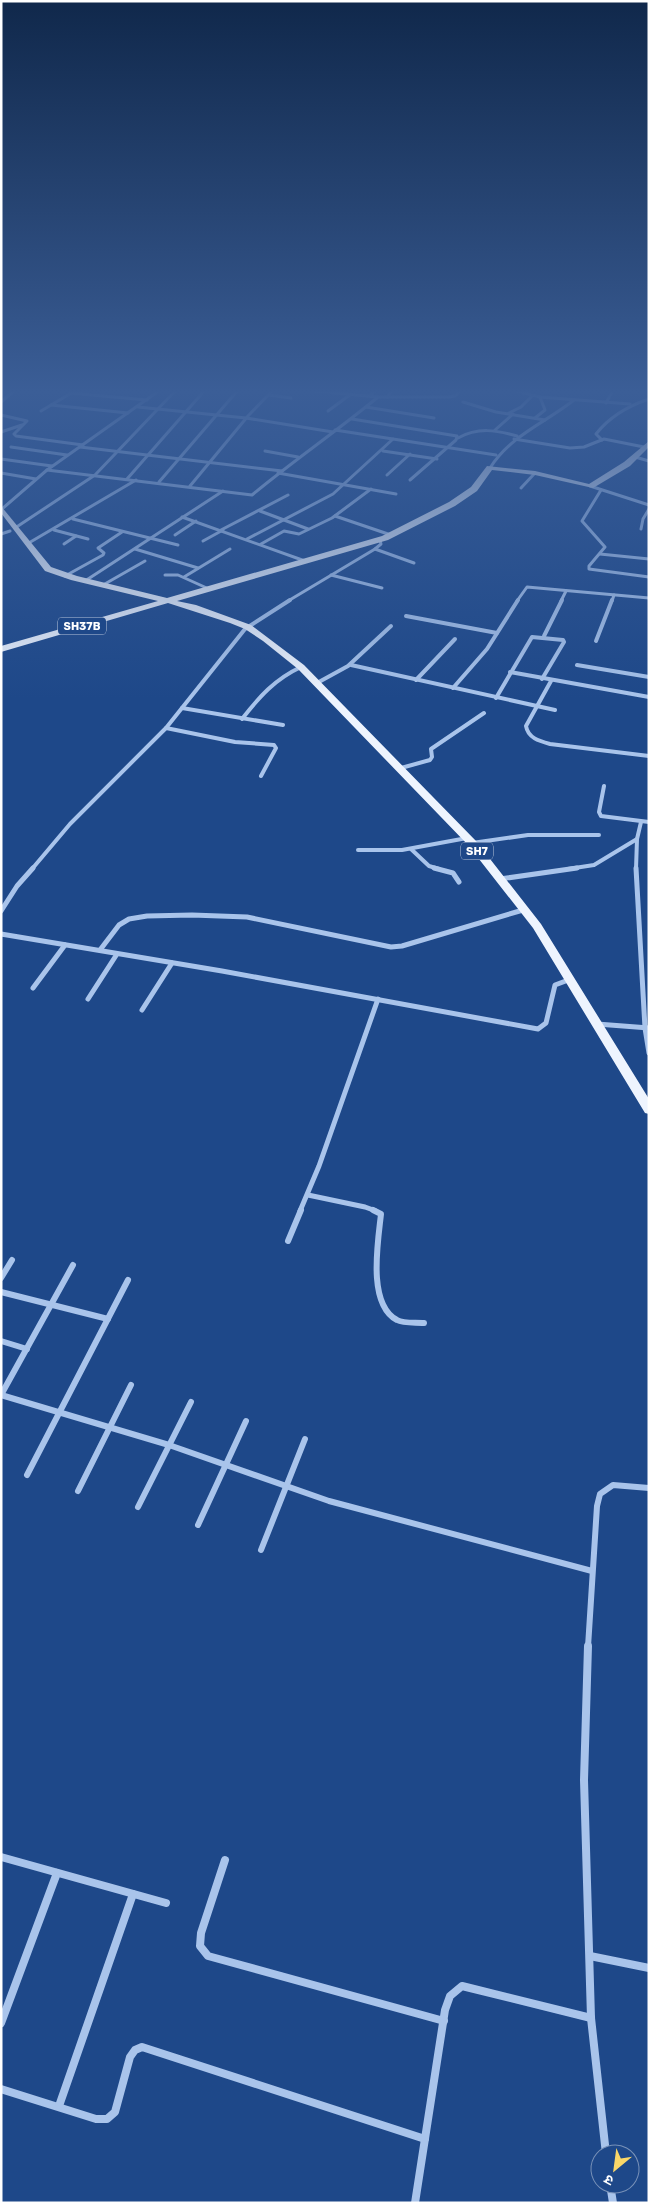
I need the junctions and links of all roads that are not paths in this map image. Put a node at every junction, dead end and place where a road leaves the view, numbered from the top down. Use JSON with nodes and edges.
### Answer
{"nodes":[{"id":1,"x":20,"y":493,"type":"edge"},
{"id":2,"x":68,"y":493,"type":"edge"},
{"id":3,"x":115,"y":493,"type":"edge"},
{"id":4,"x":220,"y":493,"type":"edge"},
{"id":5,"x":236,"y":493,"type":"edge"},
{"id":6,"x":255,"y":493,"type":"edge"},
{"id":7,"x":334,"y":493,"type":"edge"},
{"id":8,"x":365,"y":493,"type":"edge"},
{"id":9,"x":390,"y":493,"type":"edge"},
{"id":10,"x":468,"y":493,"type":"edge"},
{"id":11,"x":600,"y":493,"type":"edge"},
{"id":12,"x":611,"y":493,"type":"edge"},
{"id":13,"x":396,"y":494,"type":"dead end"},
{"id":14,"x":288,"y":495,"type":"dead end"},
{"id":15,"x":649,"y":505,"type":"edge"},
{"id":16,"x":1,"y":509,"type":"edge"},
{"id":17,"x":649,"y":509,"type":"edge"},
{"id":18,"x":260,"y":511,"type":"junction"},
{"id":19,"x":335,"y":516,"type":"junction"},
{"id":20,"x":182,"y":517,"type":"junction"},
{"id":21,"x":1,"y":518,"type":"edge"},
{"id":22,"x":73,"y":518,"type":"junction"},
{"id":23,"x":284,"y":520,"type":"junction"},
{"id":24,"x":196,"y":521,"type":"junction"},
{"id":25,"x":12,"y":529,"type":"junction"},
{"id":26,"x":308,"y":529,"type":"junction"},
{"id":27,"x":641,"y":529,"type":"dead end"},
{"id":28,"x":54,"y":530,"type":"junction"},
{"id":29,"x":222,"y":530,"type":"junction"},
{"id":30,"x":122,"y":532,"type":"junction"},
{"id":31,"x":1,"y":534,"type":"edge"},
{"id":32,"x":175,"y":535,"type":"dead end"},
{"id":33,"x":391,"y":535,"type":"junction"},
{"id":34,"x":76,"y":536,"type":"junction"},
{"id":35,"x":247,"y":538,"type":"junction"},
{"id":36,"x":88,"y":539,"type":"dead end"},
{"id":37,"x":150,"y":539,"type":"junction"},
{"id":38,"x":380,"y":540,"type":"junction"},
{"id":39,"x":203,"y":541,"type":"dead end"},
{"id":40,"x":27,"y":544,"type":"junction"},
{"id":41,"x":64,"y":544,"type":"dead end"},
{"id":42,"x":261,"y":544,"type":"junction"},
{"id":43,"x":178,"y":545,"type":"dead end"},
{"id":44,"x":360,"y":546,"type":"junction"},
{"id":45,"x":135,"y":548,"type":"junction"},
{"id":46,"x":230,"y":550,"type":"dead end"},
{"id":47,"x":373,"y":550,"type":"junction"},
{"id":48,"x":600,"y":554,"type":"junction"},
{"id":49,"x":649,"y":559,"type":"edge"},
{"id":50,"x":145,"y":561,"type":"dead end"},
{"id":51,"x":305,"y":561,"type":"junction"},
{"id":52,"x":414,"y":563,"type":"dead end"},
{"id":53,"x":198,"y":568,"type":"junction"},
{"id":54,"x":165,"y":575,"type":"dead end"},
{"id":55,"x":331,"y":575,"type":"junction"},
{"id":56,"x":65,"y":576,"type":"junction"},
{"id":57,"x":184,"y":577,"type":"junction"},
{"id":58,"x":649,"y":577,"type":"edge"},
{"id":59,"x":85,"y":581,"type":"junction"},
{"id":60,"x":103,"y":585,"type":"junction"},
{"id":61,"x":382,"y":588,"type":"dead end"},
{"id":62,"x":209,"y":589,"type":"junction"},
{"id":63,"x":566,"y":591,"type":"junction"},
{"id":64,"x":614,"y":595,"type":"junction"},
{"id":65,"x":649,"y":598,"type":"edge"},
{"id":66,"x":165,"y":601,"type":"junction"},
{"id":67,"x":406,"y":616,"type":"dead end"},
{"id":68,"x":391,"y":626,"type":"dead end"},
{"id":69,"x":250,"y":630,"type":"junction"},
{"id":70,"x":497,"y":633,"type":"junction"},
{"id":71,"x":544,"y":636,"type":"junction"},
{"id":72,"x":454,"y":639,"type":"dead end"},
{"id":73,"x":596,"y":642,"type":"dead end"},
{"id":74,"x":1,"y":650,"type":"edge"},
{"id":75,"x":351,"y":665,"type":"junction"},
{"id":76,"x":577,"y":666,"type":"dead end"},
{"id":77,"x":301,"y":667,"type":"junction"},
{"id":78,"x":510,"y":672,"type":"junction"},
{"id":79,"x":649,"y":677,"type":"edge"},
{"id":80,"x":542,"y":679,"type":"junction"},
{"id":81,"x":416,"y":680,"type":"junction"},
{"id":82,"x":551,"y":681,"type":"junction"},
{"id":83,"x":317,"y":683,"type":"junction"},
{"id":84,"x":453,"y":688,"type":"junction"},
{"id":85,"x":649,"y":697,"type":"edge"},
{"id":86,"x":496,"y":698,"type":"junction"},
{"id":87,"x":536,"y":707,"type":"junction"},
{"id":88,"x":182,"y":708,"type":"junction"},
{"id":89,"x":554,"y":710,"type":"dead end"},
{"id":90,"x":484,"y":713,"type":"dead end"},
{"id":91,"x":242,"y":719,"type":"junction"},
{"id":92,"x":283,"y":725,"type":"dead end"},
{"id":93,"x":166,"y":728,"type":"junction"},
{"id":94,"x":649,"y":756,"type":"edge"},
{"id":95,"x":401,"y":768,"type":"junction"},
{"id":96,"x":261,"y":776,"type":"dead end"},
{"id":97,"x":604,"y":786,"type":"dead end"},
{"id":98,"x":641,"y":822,"type":"junction"},
{"id":99,"x":649,"y":822,"type":"edge"},
{"id":100,"x":599,"y":835,"type":"dead end"},
{"id":101,"x":637,"y":839,"type":"junction"},
{"id":102,"x":469,"y":841,"type":"junction"},
{"id":103,"x":411,"y":849,"type":"junction"},
{"id":104,"x":358,"y":850,"type":"dead end"},
{"id":105,"x":499,"y":879,"type":"junction"},
{"id":106,"x":460,"y":882,"type":"dead end"},
{"id":107,"x":523,"y":910,"type":"junction"},
{"id":108,"x":1,"y":911,"type":"edge"},
{"id":109,"x":1,"y":934,"type":"edge"},
{"id":110,"x":65,"y":945,"type":"junction"},
{"id":111,"x":100,"y":950,"type":"junction"},
{"id":112,"x":116,"y":954,"type":"junction"},
{"id":113,"x":172,"y":963,"type":"junction"},
{"id":114,"x":571,"y":979,"type":"junction"},
{"id":115,"x":33,"y":988,"type":"dead end"},
{"id":116,"x":88,"y":999,"type":"dead end"},
{"id":117,"x":378,"y":999,"type":"junction"},
{"id":118,"x":142,"y":1010,"type":"dead end"},
{"id":119,"x":597,"y":1024,"type":"junction"},
{"id":120,"x":647,"y":1028,"type":"edge"},
{"id":121,"x":649,"y":1053,"type":"edge"},
{"id":122,"x":645,"y":1097,"type":"edge"},
{"id":123,"x":649,"y":1110,"type":"edge"},
{"id":124,"x":308,"y":1195,"type":"junction"},
{"id":125,"x":288,"y":1241,"type":"dead end"},
{"id":126,"x":12,"y":1260,"type":"dead end"},
{"id":127,"x":73,"y":1265,"type":"dead end"},
{"id":128,"x":1,"y":1278,"type":"edge"},
{"id":129,"x":128,"y":1280,"type":"dead end"},
{"id":130,"x":1,"y":1292,"type":"edge"},
{"id":131,"x":52,"y":1304,"type":"junction"},
{"id":132,"x":108,"y":1319,"type":"junction"},
{"id":133,"x":424,"y":1323,"type":"dead end"},
{"id":134,"x":1,"y":1342,"type":"edge"},
{"id":135,"x":27,"y":1349,"type":"junction"},
{"id":136,"x":132,"y":1385,"type":"dead end"},
{"id":137,"x":1,"y":1395,"type":"edge"},
{"id":138,"x":191,"y":1402,"type":"dead end"},
{"id":139,"x":59,"y":1412,"type":"junction"},
{"id":140,"x":246,"y":1421,"type":"dead end"},
{"id":141,"x":110,"y":1427,"type":"junction"},
{"id":142,"x":305,"y":1439,"type":"dead end"},
{"id":143,"x":169,"y":1445,"type":"junction"},
{"id":144,"x":226,"y":1464,"type":"junction"},
{"id":145,"x":27,"y":1475,"type":"dead end"},
{"id":146,"x":287,"y":1486,"type":"junction"},
{"id":147,"x":649,"y":1488,"type":"edge"},
{"id":148,"x":78,"y":1491,"type":"dead end"},
{"id":149,"x":138,"y":1507,"type":"dead end"},
{"id":150,"x":198,"y":1525,"type":"dead end"},
{"id":151,"x":261,"y":1550,"type":"dead end"},
{"id":152,"x":592,"y":1571,"type":"junction"},
{"id":153,"x":1,"y":1857,"type":"edge"},
{"id":154,"x":225,"y":1860,"type":"dead end"},
{"id":155,"x":57,"y":1873,"type":"junction"},
{"id":156,"x":134,"y":1894,"type":"junction"},
{"id":157,"x":166,"y":1903,"type":"dead end"},
{"id":158,"x":590,"y":1956,"type":"junction"},
{"id":159,"x":649,"y":1968,"type":"edge"},
{"id":160,"x":591,"y":2018,"type":"junction"},
{"id":161,"x":444,"y":2021,"type":"junction"},
{"id":162,"x":1,"y":2023,"type":"edge"},
{"id":163,"x":1,"y":2089,"type":"edge"},
{"id":164,"x":58,"y":2106,"type":"junction"},
{"id":165,"x":425,"y":2139,"type":"junction"},
{"id":166,"x":605,"y":2144,"type":"edge"},
{"id":167,"x":415,"y":2203,"type":"edge"}],
"edges":[{"from":1,"to":16,"type":"street"},
{"from":2,"to":25,"type":"street"},
{"from":3,"to":22,"type":"street"},
{"from":4,"to":20,"type":"street"},
{"from":5,"to":6,"type":"street"},
{"from":7,"to":23,"type":"street"},
{"from":8,"to":19,"type":"street"},
{"from":9,"to":13,"type":"street"},
{"from":10,"to":33,"type":"main road"},
{"from":11,"to":48,"type":"street"},
{"from":12,"to":15,"type":"street"},
{"from":14,"to":18,"type":"street"},
{"from":16,"to":25,"type":"main road"},
{"from":17,"to":27,"type":"street"},
{"from":18,"to":23,"type":"street"},
{"from":18,"to":29,"type":"street"},
{"from":19,"to":26,"type":"street"},
{"from":19,"to":33,"type":"street"},
{"from":20,"to":24,"type":"street"},
{"from":20,"to":37,"type":"street"},
{"from":21,"to":25,"type":"main road"},
{"from":22,"to":28,"type":"street"},
{"from":22,"to":30,"type":"street"},
{"from":23,"to":26,"type":"street"},
{"from":23,"to":35,"type":"street"},
{"from":24,"to":29,"type":"street"},
{"from":24,"to":32,"type":"street"},
{"from":25,"to":31,"type":"street"},
{"from":25,"to":40,"type":"main road"},
{"from":25,"to":66,"type":"main road"},
{"from":26,"to":42,"type":"street"},
{"from":28,"to":34,"type":"street"},
{"from":28,"to":40,"type":"street"},
{"from":29,"to":35,"type":"street"},
{"from":29,"to":39,"type":"street"},
{"from":30,"to":37,"type":"street"},
{"from":30,"to":56,"type":"street"},
{"from":33,"to":38,"type":"main road"},
{"from":34,"to":36,"type":"street"},
{"from":34,"to":41,"type":"street"},
{"from":35,"to":42,"type":"street"},
{"from":37,"to":43,"type":"street"},
{"from":37,"to":45,"type":"street"},
{"from":38,"to":44,"type":"main road"},
{"from":38,"to":47,"type":"street"},
{"from":40,"to":56,"type":"main road"},
{"from":42,"to":51,"type":"street"},
{"from":44,"to":47,"type":"main road"},
{"from":44,"to":51,"type":"main road"},
{"from":45,"to":53,"type":"street"},
{"from":45,"to":59,"type":"street"},
{"from":46,"to":53,"type":"street"},
{"from":47,"to":52,"type":"street"},
{"from":47,"to":55,"type":"street"},
{"from":48,"to":49,"type":"street"},
{"from":48,"to":58,"type":"street"},
{"from":50,"to":60,"type":"street"},
{"from":51,"to":62,"type":"main road"},
{"from":53,"to":57,"type":"street"},
{"from":54,"to":57,"type":"street"},
{"from":55,"to":61,"type":"street"},
{"from":55,"to":69,"type":"street"},
{"from":56,"to":59,"type":"main road"},
{"from":57,"to":62,"type":"street"},
{"from":59,"to":60,"type":"main road"},
{"from":60,"to":66,"type":"main road"},
{"from":62,"to":66,"type":"main road"},
{"from":63,"to":64,"type":"street"},
{"from":63,"to":70,"type":"street"},
{"from":63,"to":71,"type":"street"},
{"from":64,"to":65,"type":"street"},
{"from":64,"to":73,"type":"street"},
{"from":66,"to":69,"type":"main road","number":"SH7"},
{"from":66,"to":74,"type":"main road","number":"SH37B"},
{"from":67,"to":70,"type":"street"},
{"from":68,"to":75,"type":"street"},
{"from":69,"to":77,"type":"main road","number":"SH7"},
{"from":69,"to":88,"type":"street"},
{"from":70,"to":84,"type":"street"},
{"from":71,"to":78,"type":"street"},
{"from":71,"to":80,"type":"street"},
{"from":72,"to":81,"type":"street"},
{"from":75,"to":81,"type":"street"},
{"from":75,"to":83,"type":"street"},
{"from":76,"to":79,"type":"street"},
{"from":77,"to":83,"type":"main road","number":"SH7"},
{"from":77,"to":91,"type":"street"},
{"from":78,"to":80,"type":"street"},
{"from":78,"to":86,"type":"street"},
{"from":80,"to":82,"type":"street"},
{"from":81,"to":84,"type":"street"},
{"from":82,"to":85,"type":"street"},
{"from":82,"to":87,"type":"street"},
{"from":83,"to":95,"type":"main road","number":"SH7"},
{"from":84,"to":86,"type":"street"},
{"from":86,"to":87,"type":"street"},
{"from":87,"to":89,"type":"street"},
{"from":87,"to":94,"type":"street"},
{"from":88,"to":91,"type":"street"},
{"from":88,"to":93,"type":"street"},
{"from":90,"to":95,"type":"street"},
{"from":91,"to":92,"type":"street"},
{"from":93,"to":96,"type":"street"},
{"from":93,"to":108,"type":"street"},
{"from":95,"to":102,"type":"main road","number":"SH7"},
{"from":97,"to":98,"type":"street"},
{"from":98,"to":99,"type":"street"},
{"from":98,"to":101,"type":"street"},
{"from":100,"to":102,"type":"street"},
{"from":101,"to":105,"type":"street"},
{"from":101,"to":120,"type":"street"},
{"from":102,"to":103,"type":"street"},
{"from":102,"to":105,"type":"main road","number":"SH7"},
{"from":103,"to":104,"type":"street"},
{"from":103,"to":106,"type":"street"},
{"from":105,"to":107,"type":"main road","number":"SH7"},
{"from":107,"to":111,"type":"street"},
{"from":107,"to":114,"type":"main road","number":"SH7"},
{"from":109,"to":110,"type":"street"},
{"from":110,"to":111,"type":"street"},
{"from":110,"to":115,"type":"street"},
{"from":111,"to":112,"type":"street"},
{"from":112,"to":113,"type":"street"},
{"from":112,"to":116,"type":"street"},
{"from":113,"to":117,"type":"street"},
{"from":113,"to":118,"type":"street"},
{"from":114,"to":117,"type":"street"},
{"from":114,"to":119,"type":"main road","number":"SH7"},
{"from":117,"to":124,"type":"street"},
{"from":119,"to":120,"type":"street"},
{"from":119,"to":122,"type":"main road","number":"SH7"},
{"from":120,"to":121,"type":"street"},
{"from":122,"to":123,"type":"main road","number":"SH7"},
{"from":124,"to":125,"type":"street"},
{"from":124,"to":133,"type":"street"},
{"from":126,"to":128,"type":"street"},
{"from":127,"to":131,"type":"street"},
{"from":129,"to":132,"type":"street"},
{"from":130,"to":131,"type":"street"},
{"from":131,"to":132,"type":"street"},
{"from":131,"to":135,"type":"street"},
{"from":132,"to":139,"type":"street"},
{"from":134,"to":135,"type":"street"},
{"from":135,"to":137,"type":"street"},
{"from":136,"to":141,"type":"street"},
{"from":137,"to":139,"type":"street"},
{"from":138,"to":143,"type":"street"},
{"from":139,"to":141,"type":"street"},
{"from":139,"to":145,"type":"street"},
{"from":140,"to":144,"type":"street"},
{"from":141,"to":143,"type":"street"},
{"from":141,"to":148,"type":"street"},
{"from":142,"to":146,"type":"street"},
{"from":143,"to":144,"type":"street"},
{"from":143,"to":149,"type":"street"},
{"from":144,"to":146,"type":"street"},
{"from":144,"to":150,"type":"street"},
{"from":146,"to":151,"type":"street"},
{"from":146,"to":152,"type":"street"},
{"from":147,"to":152,"type":"street"},
{"from":152,"to":158,"type":"street"},
{"from":153,"to":155,"type":"street"},
{"from":154,"to":161,"type":"street"},
{"from":155,"to":156,"type":"street"},
{"from":155,"to":162,"type":"street"},
{"from":156,"to":157,"type":"street"},
{"from":156,"to":164,"type":"street"},
{"from":158,"to":159,"type":"street"},
{"from":158,"to":160,"type":"street"},
{"from":160,"to":161,"type":"street"},
{"from":160,"to":166,"type":"street"},
{"from":161,"to":165,"type":"street"},
{"from":163,"to":164,"type":"street"},
{"from":164,"to":165,"type":"street"},
{"from":165,"to":167,"type":"street"}]}
